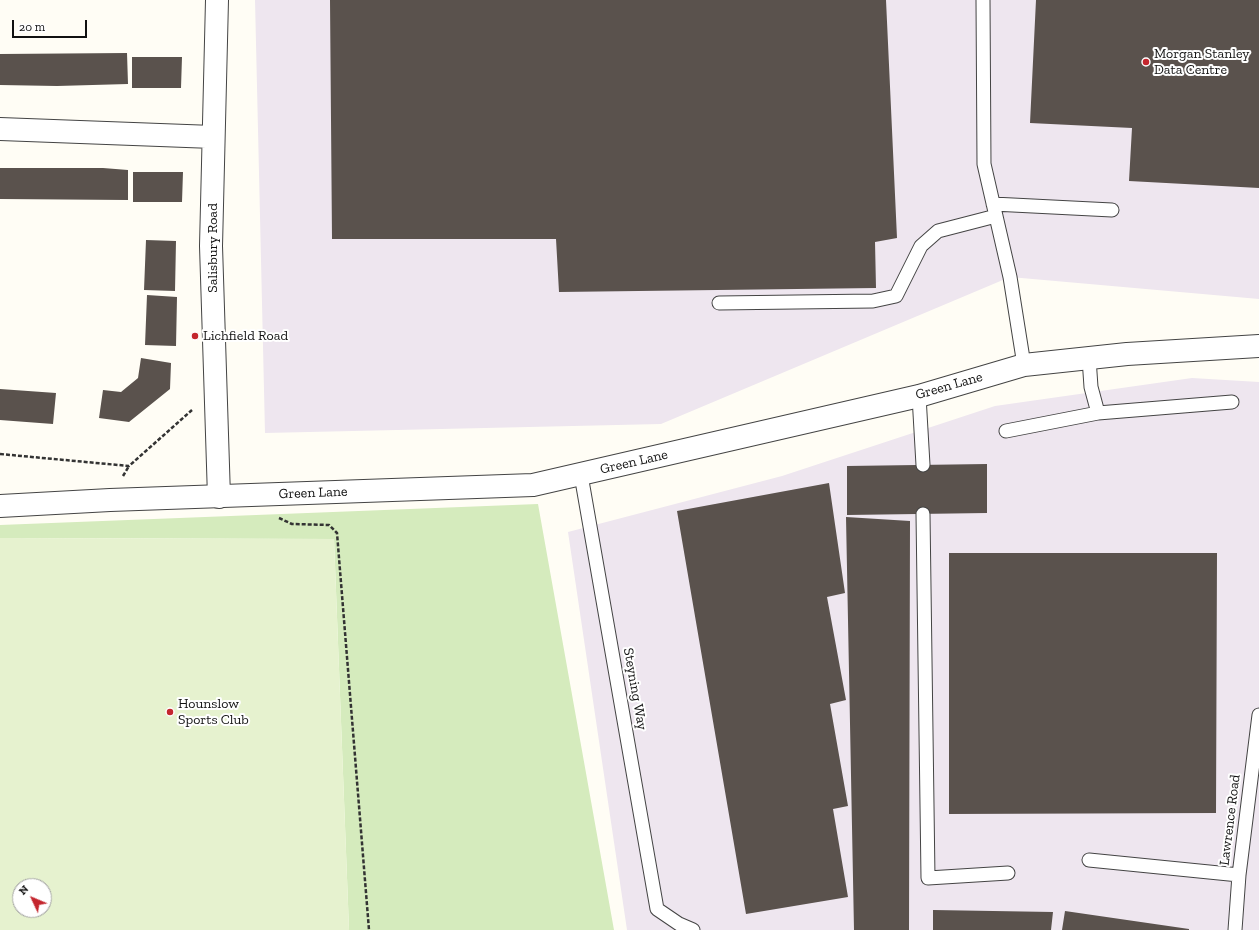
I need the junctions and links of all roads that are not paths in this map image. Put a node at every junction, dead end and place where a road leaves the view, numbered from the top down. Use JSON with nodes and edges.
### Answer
{"nodes":[{"id":1,"x":217,"y":0,"type":"edge"},
{"id":2,"x":983,"y":0,"type":"edge"},
{"id":3,"x":0,"y":129,"type":"edge"},
{"id":4,"x":213,"y":137,"type":"junction"},
{"id":5,"x":994,"y":210,"type":"junction"},
{"id":6,"x":1112,"y":210,"type":"dead end"},
{"id":7,"x":719,"y":303,"type":"dead end"},
{"id":8,"x":1259,"y":346,"type":"edge"},
{"id":9,"x":1089,"y":358,"type":"junction"},
{"id":10,"x":1024,"y":365,"type":"junction"},
{"id":11,"x":919,"y":396,"type":"junction"},
{"id":12,"x":1232,"y":402,"type":"dead end"},
{"id":13,"x":1098,"y":413,"type":"junction"},
{"id":14,"x":1006,"y":431,"type":"dead end"},
{"id":15,"x":923,"y":465,"type":"dead end"},
{"id":16,"x":581,"y":475,"type":"junction"},
{"id":17,"x":219,"y":497,"type":"junction"},
{"id":18,"x":0,"y":506,"type":"edge"},
{"id":19,"x":923,"y":514,"type":"dead end"},
{"id":20,"x":1259,"y":715,"type":"edge"},
{"id":21,"x":1089,"y":860,"type":"dead end"},
{"id":22,"x":1008,"y":873,"type":"dead end"},
{"id":23,"x":1239,"y":875,"type":"junction"},
{"id":24,"x":693,"y":930,"type":"edge"},
{"id":25,"x":1235,"y":930,"type":"edge"}],
"edges":[{"from":1,"to":4,"type":"street","name":"Salisbury Road"},
{"from":2,"to":5,"type":"lane"},
{"from":3,"to":4,"type":"street"},
{"from":4,"to":17,"type":"street","name":"Salisbury Road"},
{"from":5,"to":6,"type":"lane"},
{"from":5,"to":7,"type":"lane"},
{"from":5,"to":10,"type":"lane"},
{"from":8,"to":9,"type":"street","name":"Green Lane"},
{"from":9,"to":10,"type":"street","name":"Green Lane"},
{"from":9,"to":13,"type":"lane"},
{"from":10,"to":11,"type":"street","name":"Green Lane"},
{"from":11,"to":15,"type":"lane"},
{"from":11,"to":16,"type":"street","name":"Green Lane"},
{"from":12,"to":13,"type":"lane"},
{"from":13,"to":14,"type":"lane"},
{"from":16,"to":17,"type":"street","name":"Green Lane"},
{"from":16,"to":24,"type":"lane","name":"Steyning Way"},
{"from":17,"to":18,"type":"street","name":"Green Lane"},
{"from":19,"to":22,"type":"lane"},
{"from":20,"to":23,"type":"lane","name":"Lawrence Road"},
{"from":21,"to":23,"type":"lane"},
{"from":23,"to":25,"type":"lane","name":"Lawrence Road"}]}
